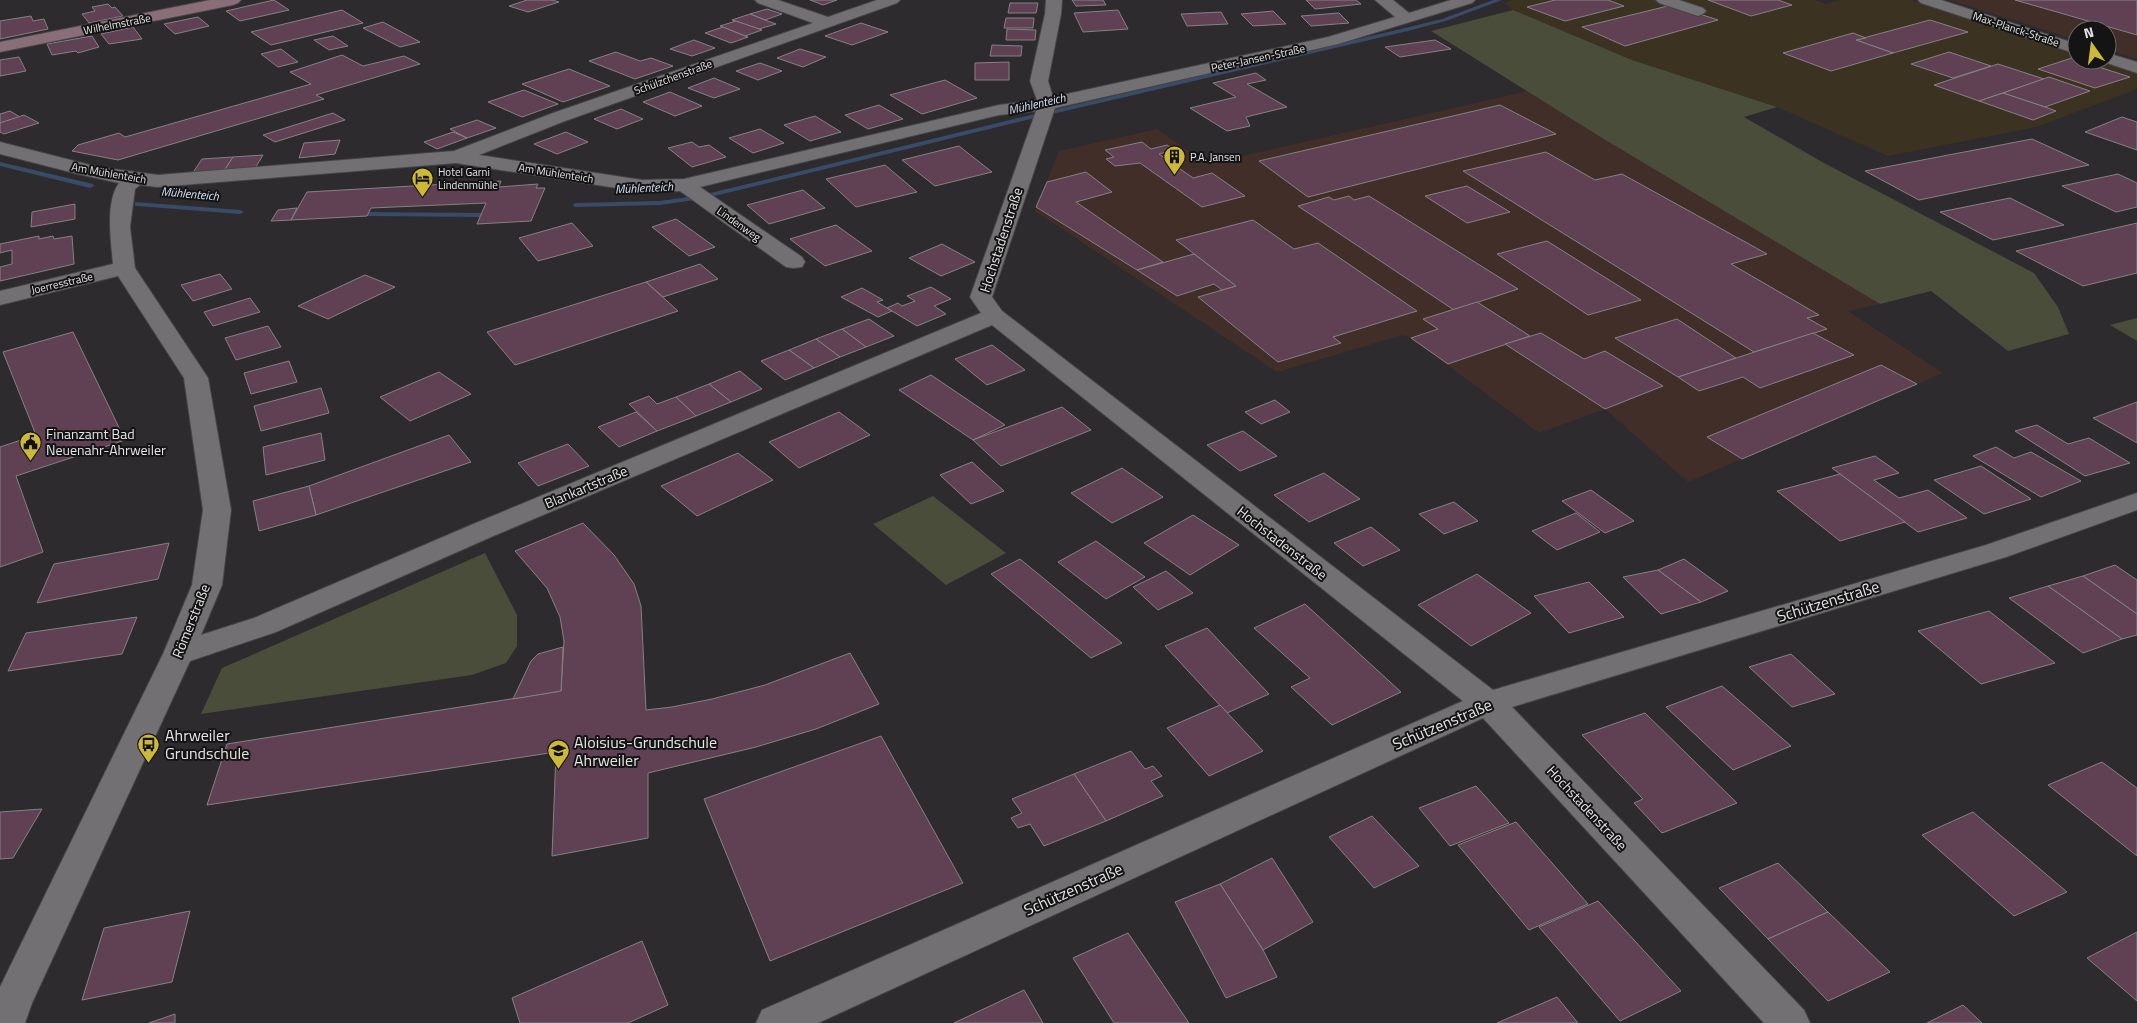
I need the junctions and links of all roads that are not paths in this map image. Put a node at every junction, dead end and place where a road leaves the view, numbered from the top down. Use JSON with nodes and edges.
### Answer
{"nodes":[{"id":1,"x":233,"y":0,"type":"edge"},
{"id":2,"x":762,"y":0,"type":"edge"},
{"id":3,"x":892,"y":0,"type":"edge"},
{"id":4,"x":1054,"y":0,"type":"edge"},
{"id":5,"x":1383,"y":0,"type":"edge"},
{"id":6,"x":1467,"y":0,"type":"edge"},
{"id":7,"x":1664,"y":0,"type":"edge"},
{"id":8,"x":1926,"y":0,"type":"edge"},
{"id":9,"x":1698,"y":11,"type":"dead end"},
{"id":10,"x":1408,"y":20,"type":"junction"},
{"id":11,"x":826,"y":22,"type":"junction"},
{"id":12,"x":2067,"y":46,"type":"edge"},
{"id":13,"x":0,"y":47,"type":"edge"},
{"id":14,"x":2117,"y":61,"type":"edge"},
{"id":15,"x":2137,"y":68,"type":"edge"},
{"id":16,"x":1045,"y":110,"type":"junction"},
{"id":17,"x":0,"y":148,"type":"edge"},
{"id":18,"x":456,"y":157,"type":"junction"},
{"id":19,"x":135,"y":180,"type":"junction"},
{"id":20,"x":696,"y":193,"type":"junction"},
{"id":21,"x":794,"y":262,"type":"dead end"},
{"id":22,"x":124,"y":268,"type":"junction"},
{"id":23,"x":0,"y":298,"type":"edge"},
{"id":24,"x":994,"y":316,"type":"junction"},
{"id":25,"x":2137,"y":502,"type":"edge"},
{"id":26,"x":178,"y":654,"type":"junction"},
{"id":27,"x":1488,"y":703,"type":"junction"},
{"id":28,"x":5,"y":1023,"type":"edge"},
{"id":29,"x":776,"y":1023,"type":"edge"},
{"id":30,"x":1790,"y":1023,"type":"edge"}],
"edges":[{"from":1,"to":13,"type":"main road","name":"Wilhelmstraße"},
{"from":2,"to":11,"type":"street"},
{"from":3,"to":11,"type":"street","name":"Schülzchenstraße"},
{"from":4,"to":16,"type":"street"},
{"from":5,"to":10,"type":"street"},
{"from":6,"to":10,"type":"street","name":"Peter-Jansen-Straße"},
{"from":7,"to":9,"type":"street"},
{"from":8,"to":12,"type":"street","name":"Max-Planck-Straße"},
{"from":10,"to":16,"type":"street","name":"Peter-Jansen-Straße"},
{"from":11,"to":18,"type":"street","name":"Schülzchenstraße"},
{"from":14,"to":15,"type":"street"},
{"from":16,"to":20,"type":"street","name":"Am Mühlenteich"},
{"from":16,"to":24,"type":"street","name":"Hochstadenstraße"},
{"from":17,"to":19,"type":"street","name":"Am Mühlenteich"},
{"from":18,"to":19,"type":"street","name":"Am Mühlenteich"},
{"from":18,"to":20,"type":"street","name":"Am Mühlenteich"},
{"from":19,"to":22,"type":"street","name":"Römerstraße"},
{"from":20,"to":21,"type":"street","name":"Lindenweg"},
{"from":22,"to":23,"type":"street","name":"Joerresstraße"},
{"from":22,"to":26,"type":"street","name":"Römerstraße"},
{"from":24,"to":26,"type":"street","name":"Blankartstraße"},
{"from":24,"to":27,"type":"street","name":"Hochstadenstraße"},
{"from":25,"to":27,"type":"street","name":"Schützenstraße"},
{"from":26,"to":28,"type":"street","name":"Römerstraße"},
{"from":27,"to":29,"type":"street","name":"Schützenstraße"},
{"from":27,"to":30,"type":"street","name":"Hochstadenstraße"}]}
